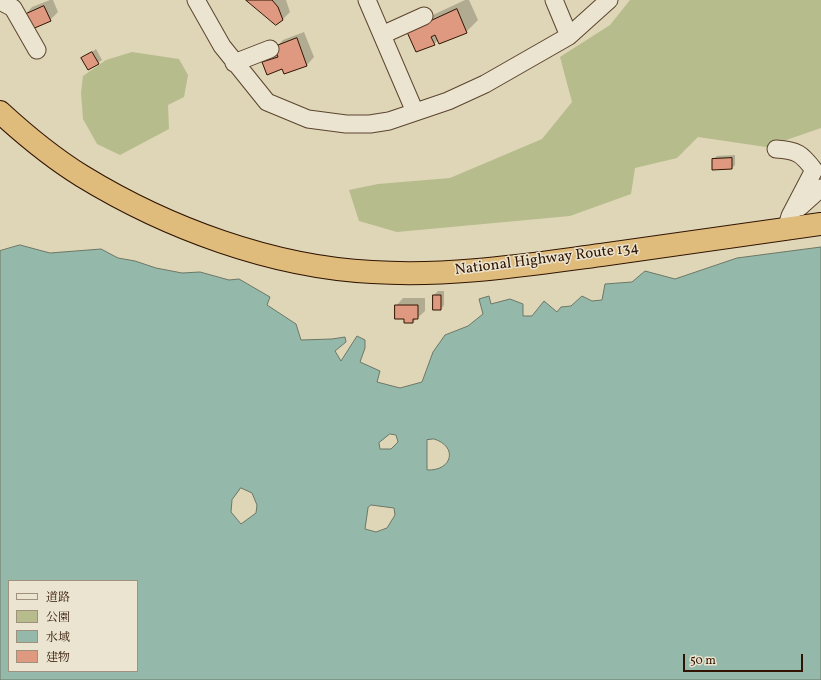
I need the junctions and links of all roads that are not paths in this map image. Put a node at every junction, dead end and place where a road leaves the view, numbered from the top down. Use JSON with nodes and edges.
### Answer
{"nodes":[{"id":1,"x":196,"y":0,"type":"edge"},
{"id":2,"x":367,"y":0,"type":"edge"},
{"id":3,"x":554,"y":0,"type":"edge"},
{"id":4,"x":609,"y":0,"type":"edge"},
{"id":5,"x":0,"y":1,"type":"edge"},
{"id":6,"x":424,"y":16,"type":"dead end"},
{"id":7,"x":382,"y":35,"type":"junction"},
{"id":8,"x":569,"y":36,"type":"junction"},
{"id":9,"x":270,"y":48,"type":"dead end"},
{"id":10,"x":37,"y":50,"type":"dead end"},
{"id":11,"x":234,"y":63,"type":"junction"},
{"id":12,"x":0,"y":112,"type":"edge"},
{"id":13,"x":415,"y":112,"type":"junction"},
{"id":14,"x":776,"y":149,"type":"dead end"},
{"id":15,"x":821,"y":188,"type":"edge"},
{"id":16,"x":788,"y":223,"type":"junction"},
{"id":17,"x":821,"y":224,"type":"edge"}],
"edges":[{"from":1,"to":11,"type":"street"},
{"from":2,"to":7,"type":"street"},
{"from":3,"to":8,"type":"street"},
{"from":4,"to":8,"type":"street"},
{"from":5,"to":10,"type":"street"},
{"from":6,"to":7,"type":"street"},
{"from":7,"to":13,"type":"street"},
{"from":8,"to":13,"type":"street"},
{"from":9,"to":11,"type":"street"},
{"from":11,"to":13,"type":"street"},
{"from":12,"to":16,"type":"highway","name":"National Highway Route 134"},
{"from":14,"to":16,"type":"street"},
{"from":15,"to":16,"type":"street"},
{"from":16,"to":17,"type":"highway","name":"National Highway Route 134"}]}
